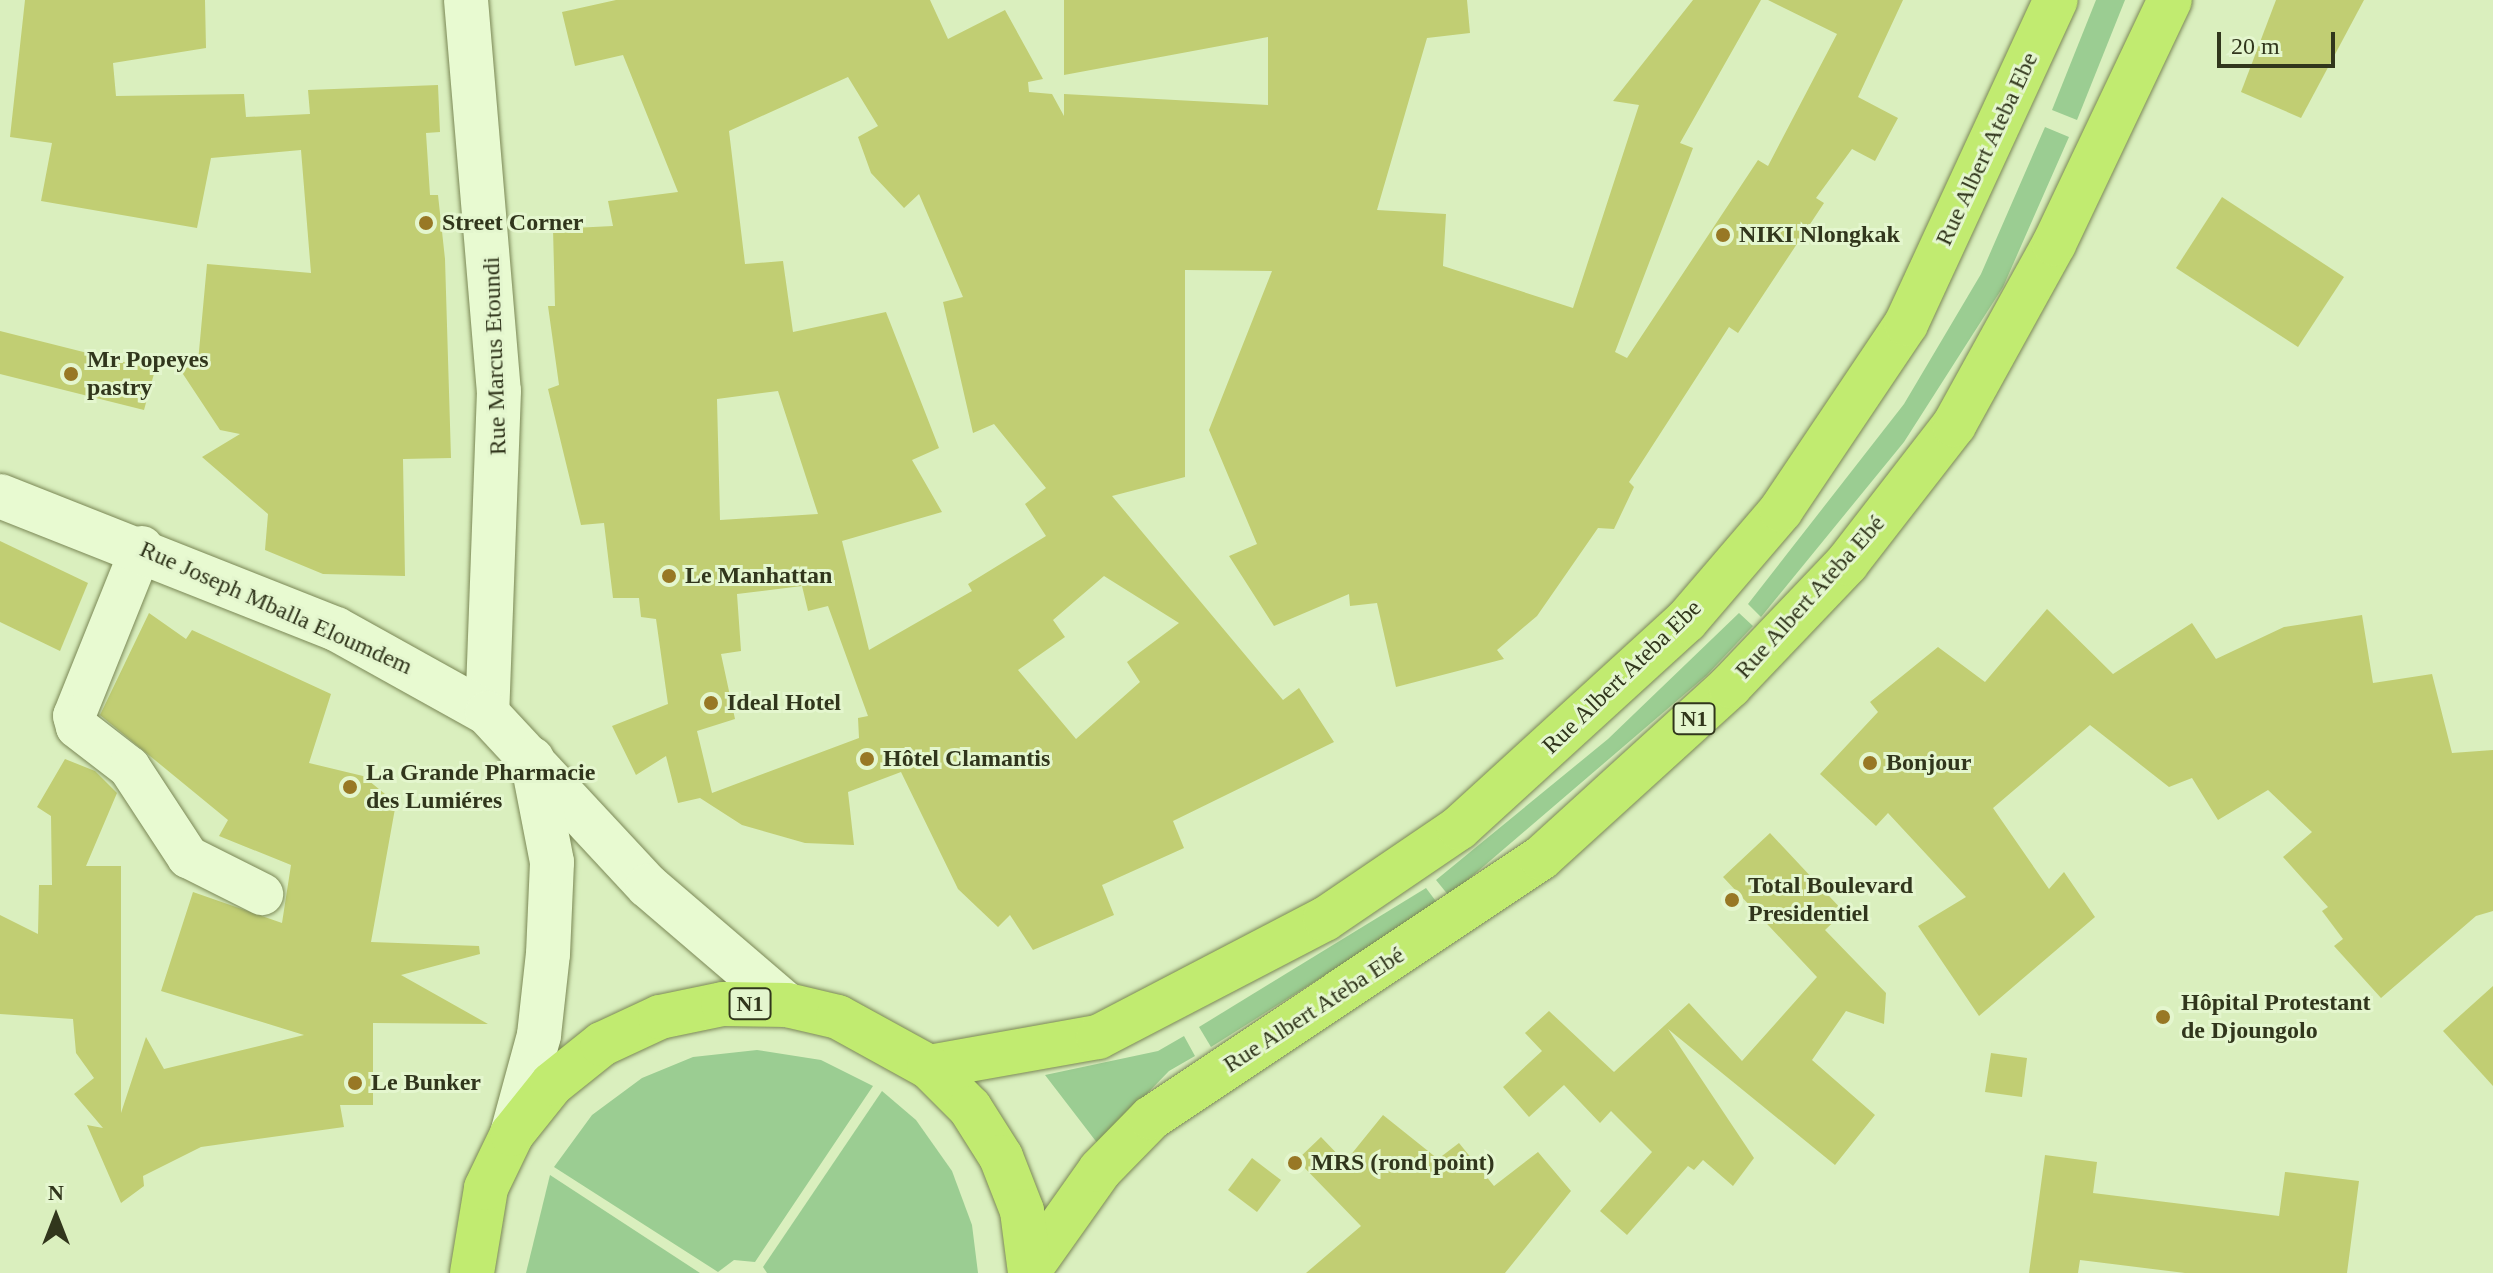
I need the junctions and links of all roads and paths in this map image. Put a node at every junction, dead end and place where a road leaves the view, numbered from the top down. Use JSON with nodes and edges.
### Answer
{"nodes":[{"id":1,"x":466,"y":0,"type":"edge"},
{"id":2,"x":2056,"y":0,"type":"edge"},
{"id":3,"x":2170,"y":0,"type":"edge"},
{"id":4,"x":0,"y":496,"type":"edge"},
{"id":5,"x":142,"y":547,"type":"junction"},
{"id":6,"x":487,"y":713,"type":"junction"},
{"id":7,"x":530,"y":753,"type":"junction"},
{"id":8,"x":262,"y":894,"type":"dead end"},
{"id":9,"x":787,"y":1005,"type":"junction"},
{"id":10,"x":929,"y":1067,"type":"junction"},
{"id":11,"x":512,"y":1134,"type":"junction"},
{"id":12,"x":1030,"y":1271,"type":"edge"},
{"id":13,"x":472,"y":1273,"type":"edge"}],
"edges":[{"from":1,"to":6,"type":"main road","name":"Rue Marcus Etoundi"},
{"from":2,"to":10,"type":"highway","name":"Rue Albert Ateba Ebe"},
{"from":3,"to":12,"type":"highway","name":"Rue Albert Ateba Ebé","number":"N1"},
{"from":4,"to":5,"type":"main road","name":"Rue Joseph Mballa Eloumdem"},
{"from":5,"to":6,"type":"main road","name":"Rue Joseph Mballa Eloumdem"},
{"from":5,"to":8,"type":"street"},
{"from":6,"to":7,"type":"main road","name":"Rue Joseph Mballa Eloumdem"},
{"from":7,"to":9,"type":"main road","name":"Rue Joseph Mballa Eloumdem"},
{"from":7,"to":11,"type":"main road"},
{"from":9,"to":10,"type":"highway","number":"N1"},
{"from":9,"to":11,"type":"highway","number":"N1"},
{"from":10,"to":12,"type":"highway","number":"N1"},
{"from":11,"to":13,"type":"highway","number":"N1"}]}
